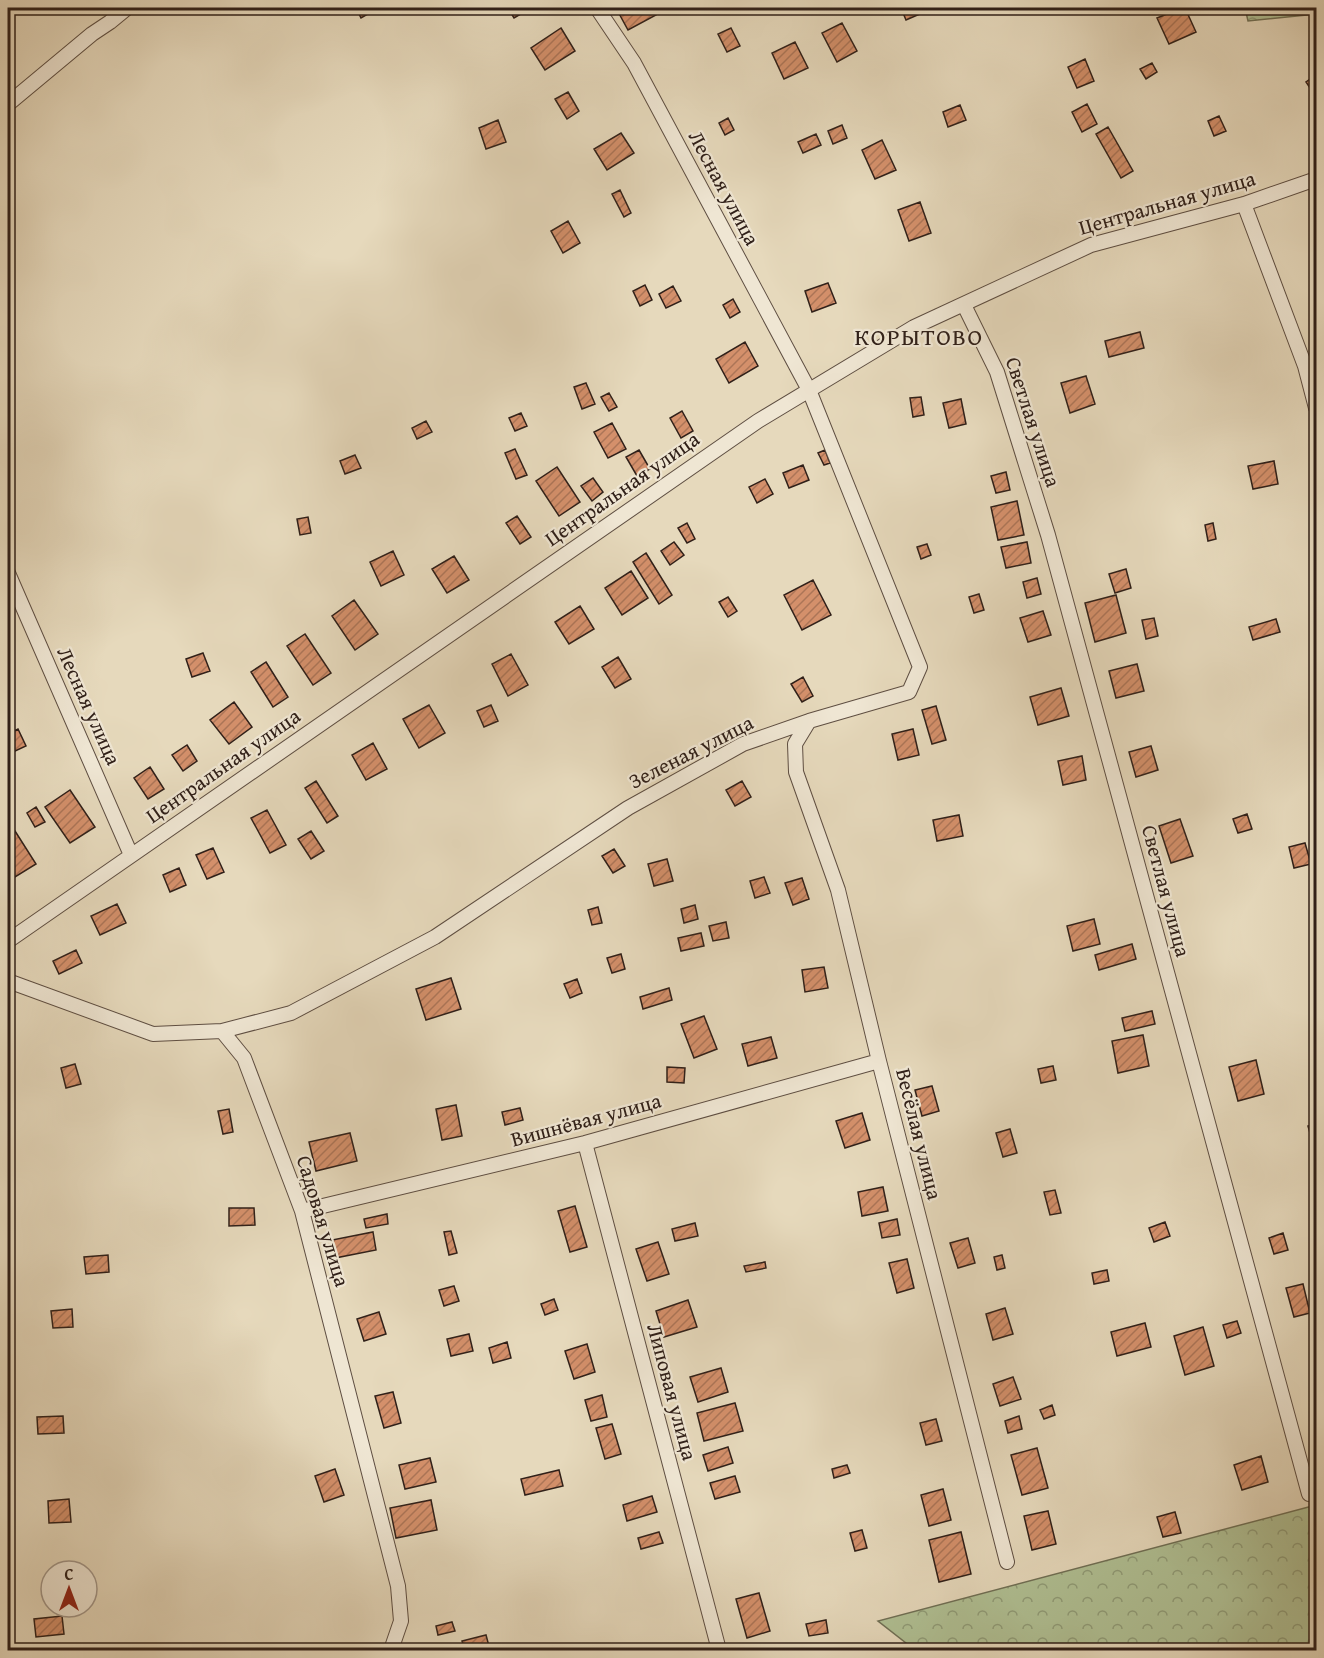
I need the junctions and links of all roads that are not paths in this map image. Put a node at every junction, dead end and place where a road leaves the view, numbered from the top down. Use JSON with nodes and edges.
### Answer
{"nodes":[{"id":1,"x":127,"y":8,"type":"edge"},
{"id":2,"x":597,"y":8,"type":"edge"},
{"id":3,"x":8,"y":104,"type":"edge"},
{"id":4,"x":1317,"y":179,"type":"edge"},
{"id":5,"x":1244,"y":204,"type":"junction"},
{"id":6,"x":964,"y":305,"type":"junction"},
{"id":7,"x":809,"y":390,"type":"junction"},
{"id":8,"x":1317,"y":408,"type":"edge"},
{"id":9,"x":8,"y":573,"type":"edge"},
{"id":10,"x":809,"y":721,"type":"junction"},
{"id":11,"x":131,"y":855,"type":"junction"},
{"id":12,"x":8,"y":941,"type":"edge"},
{"id":13,"x":8,"y":981,"type":"edge"},
{"id":14,"x":222,"y":1031,"type":"junction"},
{"id":15,"x":879,"y":1061,"type":"junction"},
{"id":16,"x":585,"y":1143,"type":"junction"},
{"id":17,"x":302,"y":1211,"type":"junction"},
{"id":18,"x":1309,"y":1494,"type":"dead end"},
{"id":19,"x":1007,"y":1562,"type":"dead end"},
{"id":20,"x":392,"y":1650,"type":"edge"},
{"id":21,"x":719,"y":1650,"type":"edge"}],
"edges":[{"from":1,"to":3,"type":"street"},
{"from":2,"to":7,"type":"street","name":"Лесная улица"},
{"from":4,"to":5,"type":"street","name":"Центральная улица"},
{"from":5,"to":6,"type":"street","name":"Центральная улица"},
{"from":5,"to":8,"type":"street"},
{"from":6,"to":7,"type":"street","name":"Центральная улица"},
{"from":6,"to":18,"type":"street","name":"Светлая улица"},
{"from":7,"to":10,"type":"street","name":"Зеленая улица"},
{"from":7,"to":11,"type":"street","name":"Центральная улица"},
{"from":9,"to":11,"type":"street","name":"Лесная улица"},
{"from":10,"to":14,"type":"street","name":"Зеленая улица"},
{"from":10,"to":15,"type":"street","name":"Весёлая улица"},
{"from":11,"to":12,"type":"street","name":"Центральная улица"},
{"from":13,"to":14,"type":"street"},
{"from":14,"to":17,"type":"street","name":"Садовая улица"},
{"from":15,"to":16,"type":"street","name":"Вишнёвая улица"},
{"from":15,"to":19,"type":"street","name":"Весёлая улица"},
{"from":16,"to":17,"type":"street","name":"Вишнёвая улица"},
{"from":16,"to":21,"type":"street","name":"Липовая улица"},
{"from":17,"to":20,"type":"street","name":"Садовая улица"}]}
